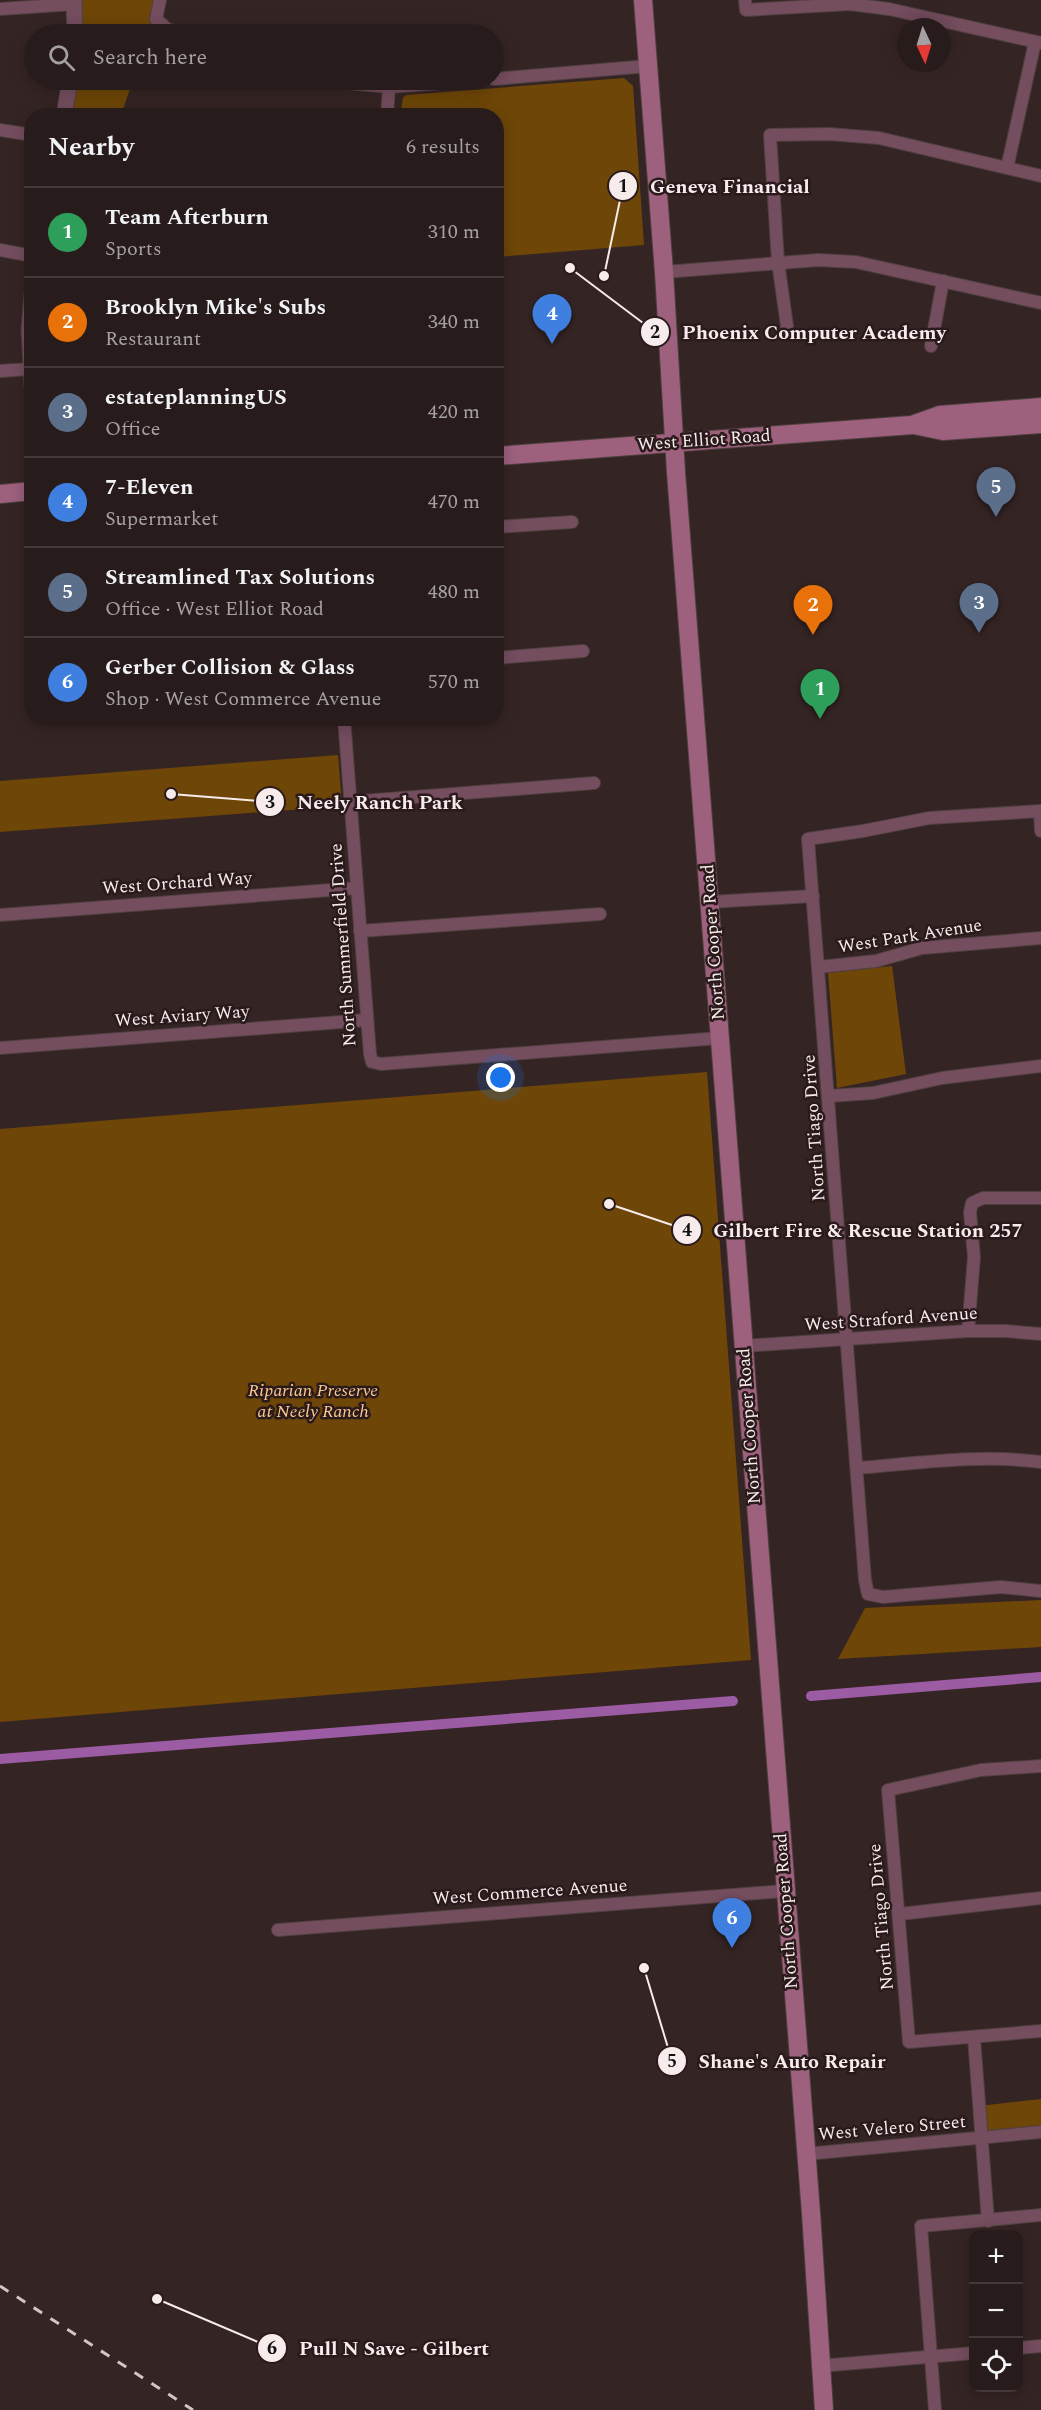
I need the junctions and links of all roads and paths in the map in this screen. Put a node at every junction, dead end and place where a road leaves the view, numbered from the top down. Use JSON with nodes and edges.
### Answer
{"nodes":[{"id":1,"x":160,"y":0,"type":"edge"},
{"id":2,"x":644,"y":0,"type":"edge"},
{"id":3,"x":74,"y":2,"type":"edge"},
{"id":4,"x":745,"y":5,"type":"edge"},
{"id":5,"x":0,"y":9,"type":"edge"},
{"id":6,"x":75,"y":24,"type":"edge"},
{"id":7,"x":162,"y":24,"type":"edge"},
{"id":8,"x":1038,"y":43,"type":"edge"},
{"id":9,"x":648,"y":66,"type":"junction"},
{"id":10,"x":504,"y":78,"type":"edge"},
{"id":11,"x":68,"y":90,"type":"edge"},
{"id":12,"x":389,"y":90,"type":"edge"},
{"id":13,"x":65,"y":108,"type":"edge"},
{"id":14,"x":388,"y":108,"type":"edge"},
{"id":15,"x":0,"y":130,"type":"edge"},
{"id":16,"x":24,"y":134,"type":"edge"},
{"id":17,"x":1007,"y":168,"type":"junction"},
{"id":18,"x":1041,"y":176,"type":"edge"},
{"id":19,"x":0,"y":250,"type":"edge"},
{"id":20,"x":24,"y":254,"type":"edge"},
{"id":21,"x":778,"y":262,"type":"junction"},
{"id":22,"x":664,"y":272,"type":"junction"},
{"id":23,"x":944,"y":281,"type":"junction"},
{"id":24,"x":1041,"y":303,"type":"edge"},
{"id":25,"x":788,"y":333,"type":"dead end"},
{"id":26,"x":931,"y":346,"type":"dead end"},
{"id":27,"x":24,"y":369,"type":"edge"},
{"id":28,"x":0,"y":371,"type":"edge"},
{"id":29,"x":1041,"y":407,"type":"edge"},
{"id":30,"x":1041,"y":424,"type":"edge"},
{"id":31,"x":912,"y":425,"type":"junction"},
{"id":32,"x":674,"y":442,"type":"junction"},
{"id":33,"x":504,"y":455,"type":"edge"},
{"id":34,"x":24,"y":492,"type":"edge"},
{"id":35,"x":0,"y":494,"type":"edge"},
{"id":36,"x":572,"y":522,"type":"dead end"},
{"id":37,"x":504,"y":526,"type":"edge"},
{"id":38,"x":583,"y":651,"type":"dead end"},
{"id":39,"x":504,"y":657,"type":"edge"},
{"id":40,"x":345,"y":726,"type":"edge"},
{"id":41,"x":594,"y":783,"type":"dead end"},
{"id":42,"x":350,"y":802,"type":"junction"},
{"id":43,"x":1041,"y":831,"type":"edge"},
{"id":44,"x":357,"y":888,"type":"junction"},
{"id":45,"x":813,"y":896,"type":"junction"},
{"id":46,"x":710,"y":902,"type":"junction"},
{"id":47,"x":600,"y":914,"type":"dead end"},
{"id":48,"x":0,"y":915,"type":"edge"},
{"id":49,"x":360,"y":931,"type":"junction"},
{"id":50,"x":1041,"y":938,"type":"edge"},
{"id":51,"x":819,"y":967,"type":"junction"},
{"id":52,"x":367,"y":1020,"type":"junction"},
{"id":53,"x":720,"y":1038,"type":"junction"},
{"id":54,"x":0,"y":1048,"type":"edge"},
{"id":55,"x":1041,"y":1066,"type":"edge"},
{"id":56,"x":829,"y":1096,"type":"junction"},
{"id":57,"x":1041,"y":1198,"type":"edge"},
{"id":58,"x":968,"y":1331,"type":"junction"},
{"id":59,"x":1041,"y":1334,"type":"edge"},
{"id":60,"x":848,"y":1340,"type":"junction"},
{"id":61,"x":743,"y":1346,"type":"junction"},
{"id":62,"x":1041,"y":1462,"type":"edge"},
{"id":63,"x":858,"y":1468,"type":"junction"},
{"id":64,"x":1041,"y":1591,"type":"edge"},
{"id":65,"x":1041,"y":1766,"type":"edge"},
{"id":66,"x":784,"y":1891,"type":"junction"},
{"id":67,"x":1041,"y":1898,"type":"edge"},
{"id":68,"x":900,"y":1914,"type":"junction"},
{"id":69,"x":278,"y":1930,"type":"dead end"},
{"id":70,"x":1041,"y":2031,"type":"edge"},
{"id":71,"x":974,"y":2038,"type":"junction"},
{"id":72,"x":1041,"y":2132,"type":"edge"},
{"id":73,"x":982,"y":2139,"type":"junction"},
{"id":74,"x":806,"y":2154,"type":"junction"},
{"id":75,"x":1041,"y":2215,"type":"edge"},
{"id":76,"x":988,"y":2221,"type":"junction"},
{"id":77,"x":1041,"y":2346,"type":"edge"},
{"id":78,"x":1023,"y":2348,"type":"edge"},
{"id":79,"x":969,"y":2354,"type":"edge"},
{"id":80,"x":932,"y":2358,"type":"junction"},
{"id":81,"x":820,"y":2366,"type":"junction"},
{"id":82,"x":824,"y":2410,"type":"edge"},
{"id":83,"x":935,"y":2410,"type":"edge"}],
"edges":[{"from":1,"to":7,"type":"street"},
{"from":2,"to":9,"type":"main road","name":"North Cooper Road"},
{"from":3,"to":5,"type":"street"},
{"from":3,"to":6,"type":"street"},
{"from":4,"to":8,"type":"street"},
{"from":8,"to":17,"type":"street"},
{"from":9,"to":10,"type":"street"},
{"from":9,"to":22,"type":"main road","name":"North Cooper Road"},
{"from":11,"to":13,"type":"street"},
{"from":12,"to":14,"type":"street"},
{"from":15,"to":16,"type":"street"},
{"from":17,"to":18,"type":"street"},
{"from":17,"to":21,"type":"street"},
{"from":19,"to":20,"type":"street"},
{"from":21,"to":22,"type":"street"},
{"from":21,"to":23,"type":"street"},
{"from":21,"to":25,"type":"street"},
{"from":22,"to":32,"type":"main road","name":"North Cooper Road"},
{"from":23,"to":24,"type":"street"},
{"from":23,"to":26,"type":"street"},
{"from":27,"to":28,"type":"street"},
{"from":29,"to":31,"type":"main road","name":"West Elliot Road"},
{"from":30,"to":31,"type":"main road","name":"West Elliot Road"},
{"from":31,"to":32,"type":"main road","name":"West Elliot Road"},
{"from":32,"to":33,"type":"main road","name":"West Elliot Road"},
{"from":32,"to":46,"type":"main road","name":"North Cooper Road"},
{"from":34,"to":35,"type":"main road"},
{"from":36,"to":37,"type":"street"},
{"from":38,"to":39,"type":"street"},
{"from":40,"to":42,"type":"street","name":"North Summerfield Drive"},
{"from":41,"to":42,"type":"street"},
{"from":42,"to":44,"type":"street","name":"North Summerfield Drive"},
{"from":43,"to":45,"type":"street","name":"North Tiago Drive"},
{"from":44,"to":48,"type":"street","name":"West Orchard Way"},
{"from":44,"to":49,"type":"street","name":"North Summerfield Drive"},
{"from":45,"to":46,"type":"street"},
{"from":45,"to":51,"type":"street","name":"North Tiago Drive"},
{"from":46,"to":53,"type":"main road","name":"North Cooper Road"},
{"from":47,"to":49,"type":"street"},
{"from":49,"to":52,"type":"street","name":"North Summerfield Drive"},
{"from":50,"to":51,"type":"street","name":"West Park Avenue"},
{"from":51,"to":56,"type":"street","name":"North Tiago Drive"},
{"from":52,"to":53,"type":"street","name":"North Summerfield Drive"},
{"from":52,"to":54,"type":"street","name":"West Aviary Way"},
{"from":53,"to":61,"type":"main road","name":"North Cooper Road"},
{"from":55,"to":56,"type":"street"},
{"from":56,"to":60,"type":"street","name":"North Tiago Drive"},
{"from":57,"to":58,"type":"street"},
{"from":58,"to":59,"type":"street","name":"West Straford Avenue"},
{"from":58,"to":60,"type":"street","name":"West Straford Avenue"},
{"from":60,"to":61,"type":"street","name":"West Straford Avenue"},
{"from":60,"to":63,"type":"street","name":"North Tiago Drive"},
{"from":61,"to":66,"type":"main road","name":"North Cooper Road"},
{"from":62,"to":63,"type":"street"},
{"from":63,"to":64,"type":"street","name":"North Tiago Drive"},
{"from":65,"to":68,"type":"street","name":"North Tiago Drive"},
{"from":66,"to":69,"type":"street","name":"West Commerce Avenue"},
{"from":66,"to":74,"type":"main road","name":"North Cooper Road"},
{"from":67,"to":68,"type":"street"},
{"from":68,"to":71,"type":"street","name":"North Tiago Drive"},
{"from":70,"to":71,"type":"street"},
{"from":71,"to":73,"type":"street"},
{"from":72,"to":73,"type":"street","name":"West Velero Street"},
{"from":73,"to":74,"type":"street","name":"West Velero Street"},
{"from":73,"to":76,"type":"street"},
{"from":74,"to":81,"type":"main road","name":"North Cooper Road"},
{"from":75,"to":76,"type":"street"},
{"from":76,"to":80,"type":"street"},
{"from":77,"to":78,"type":"street"},
{"from":79,"to":80,"type":"street"},
{"from":80,"to":81,"type":"street"},
{"from":80,"to":83,"type":"street"},
{"from":81,"to":82,"type":"main road","name":"North Cooper Road"}]}
